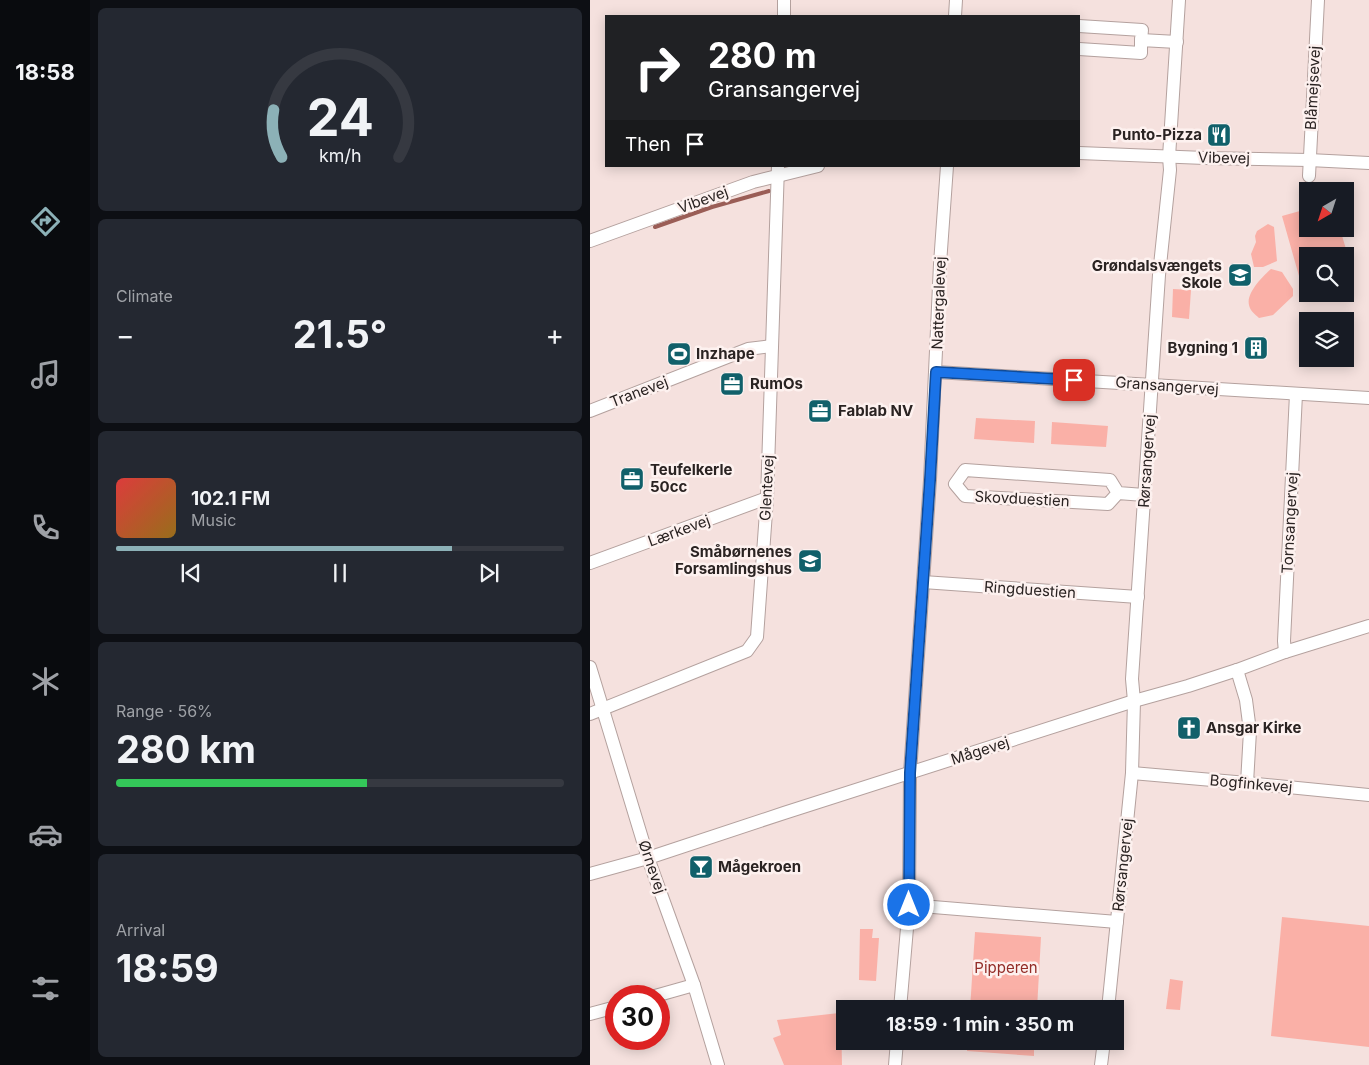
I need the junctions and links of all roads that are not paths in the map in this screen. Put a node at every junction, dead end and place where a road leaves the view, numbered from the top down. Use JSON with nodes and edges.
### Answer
{"nodes":[{"id":1,"x":784,"y":0,"type":"edge"},
{"id":2,"x":956,"y":0,"type":"edge"},
{"id":3,"x":1179,"y":0,"type":"edge"},
{"id":4,"x":1318,"y":0,"type":"edge"},
{"id":5,"x":784,"y":15,"type":"edge"},
{"id":6,"x":955,"y":15,"type":"edge"},
{"id":7,"x":1080,"y":26,"type":"edge"},
{"id":8,"x":1141,"y":40,"type":"junction"},
{"id":9,"x":1177,"y":42,"type":"junction"},
{"id":10,"x":1080,"y":49,"type":"edge"},
{"id":11,"x":1080,"y":153,"type":"edge"},
{"id":12,"x":1169,"y":157,"type":"junction"},
{"id":13,"x":1310,"y":160,"type":"junction"},
{"id":14,"x":1369,"y":163,"type":"edge"},
{"id":15,"x":810,"y":167,"type":"edge"},
{"id":16,"x":946,"y":167,"type":"edge"},
{"id":17,"x":778,"y":171,"type":"edge"},
{"id":18,"x":1309,"y":176,"type":"dead end"},
{"id":19,"x":590,"y":241,"type":"edge"},
{"id":20,"x":772,"y":346,"type":"junction"},
{"id":21,"x":936,"y":372,"type":"junction"},
{"id":22,"x":1153,"y":385,"type":"junction"},
{"id":23,"x":1296,"y":394,"type":"junction"},
{"id":24,"x":1369,"y":398,"type":"edge"},
{"id":25,"x":590,"y":410,"type":"edge"},
{"id":26,"x":1118,"y":493,"type":"junction"},
{"id":27,"x":1144,"y":495,"type":"junction"},
{"id":28,"x":767,"y":498,"type":"junction"},
{"id":29,"x":590,"y":563,"type":"edge"},
{"id":30,"x":922,"y":582,"type":"junction"},
{"id":31,"x":1138,"y":597,"type":"junction"},
{"id":32,"x":1369,"y":626,"type":"edge"},
{"id":33,"x":1285,"y":652,"type":"junction"},
{"id":34,"x":590,"y":667,"type":"edge"},
{"id":35,"x":1237,"y":670,"type":"junction"},
{"id":36,"x":1134,"y":701,"type":"junction"},
{"id":37,"x":604,"y":710,"type":"junction"},
{"id":38,"x":590,"y":714,"type":"edge"},
{"id":39,"x":910,"y":773,"type":"junction"},
{"id":40,"x":1132,"y":773,"type":"junction"},
{"id":41,"x":1247,"y":783,"type":"junction"},
{"id":42,"x":1369,"y":795,"type":"edge"},
{"id":43,"x":648,"y":858,"type":"junction"},
{"id":44,"x":590,"y":874,"type":"edge"},
{"id":45,"x":909,"y":905,"type":"junction"},
{"id":46,"x":1117,"y":922,"type":"junction"},
{"id":47,"x":694,"y":985,"type":"junction"},
{"id":48,"x":670,"y":992,"type":"edge"},
{"id":49,"x":901,"y":1000,"type":"edge"},
{"id":50,"x":1109,"y":1000,"type":"edge"},
{"id":51,"x":605,"y":1010,"type":"edge"},
{"id":52,"x":590,"y":1014,"type":"edge"},
{"id":53,"x":896,"y":1050,"type":"edge"},
{"id":54,"x":1103,"y":1050,"type":"edge"},
{"id":55,"x":718,"y":1065,"type":"edge"},
{"id":56,"x":895,"y":1065,"type":"edge"},
{"id":57,"x":1102,"y":1065,"type":"edge"}],
"edges":[{"from":1,"to":5,"type":"street"},
{"from":2,"to":6,"type":"street"},
{"from":3,"to":9,"type":"street","name":"Rørsangervej"},
{"from":4,"to":13,"type":"street","name":"Blåmejsevej"},
{"from":7,"to":8,"type":"street"},
{"from":8,"to":9,"type":"street"},
{"from":8,"to":10,"type":"street"},
{"from":9,"to":12,"type":"street","name":"Rørsangervej"},
{"from":11,"to":12,"type":"street","name":"Vibevej"},
{"from":12,"to":13,"type":"street","name":"Vibevej"},
{"from":12,"to":22,"type":"street","name":"Rørsangervej"},
{"from":13,"to":14,"type":"street","name":"Vibevej"},
{"from":13,"to":18,"type":"street","name":"Blåmejsevej"},
{"from":15,"to":17,"type":"street","name":"Vibevej"},
{"from":16,"to":21,"type":"street","name":"Nattergalevej"},
{"from":17,"to":19,"type":"street","name":"Vibevej"},
{"from":17,"to":20,"type":"street","name":"Glentevej"},
{"from":20,"to":25,"type":"street","name":"Tranevej"},
{"from":20,"to":28,"type":"street","name":"Glentevej"},
{"from":21,"to":22,"type":"street","name":"Gransangervej"},
{"from":21,"to":30,"type":"street","name":"Nattergalevej"},
{"from":22,"to":23,"type":"street","name":"Gransangervej"},
{"from":22,"to":27,"type":"street","name":"Rørsangervej"},
{"from":23,"to":24,"type":"street","name":"Gransangervej"},
{"from":23,"to":33,"type":"street","name":"Tornsangervej"},
{"from":26,"to":26,"type":"street","name":"Skovduestien"},
{"from":26,"to":27,"type":"street"},
{"from":27,"to":31,"type":"street","name":"Rørsangervej"},
{"from":28,"to":29,"type":"street","name":"Lærkevej"},
{"from":28,"to":37,"type":"street","name":"Glentevej"},
{"from":30,"to":31,"type":"street","name":"Ringduestien"},
{"from":30,"to":39,"type":"street","name":"Nattergalevej"},
{"from":31,"to":36,"type":"street","name":"Rørsangervej"},
{"from":32,"to":33,"type":"street","name":"Mågevej"},
{"from":33,"to":35,"type":"street","name":"Mågevej"},
{"from":34,"to":37,"type":"street","name":"Ørnevej"},
{"from":35,"to":36,"type":"street","name":"Mågevej"},
{"from":35,"to":41,"type":"street"},
{"from":36,"to":39,"type":"street","name":"Mågevej"},
{"from":36,"to":40,"type":"street","name":"Rørsangervej"},
{"from":37,"to":38,"type":"street","name":"Glentevej"},
{"from":37,"to":43,"type":"street","name":"Ørnevej"},
{"from":39,"to":43,"type":"street","name":"Mågevej"},
{"from":39,"to":45,"type":"street","name":"Nattergalevej"},
{"from":40,"to":41,"type":"street","name":"Bogfinkevej"},
{"from":40,"to":46,"type":"street","name":"Rørsangervej"},
{"from":41,"to":42,"type":"street","name":"Bogfinkevej"},
{"from":43,"to":44,"type":"street","name":"Mågevej"},
{"from":43,"to":47,"type":"street","name":"Ørnevej"},
{"from":45,"to":46,"type":"street","name":"Rørsangervej"},
{"from":45,"to":49,"type":"street","name":"Nattergalevej"},
{"from":46,"to":50,"type":"street","name":"Rørsangervej"},
{"from":47,"to":48,"type":"street"},
{"from":47,"to":55,"type":"street","name":"Ørnevej"},
{"from":51,"to":52,"type":"street"},
{"from":53,"to":56,"type":"street"},
{"from":54,"to":57,"type":"street"}]}
